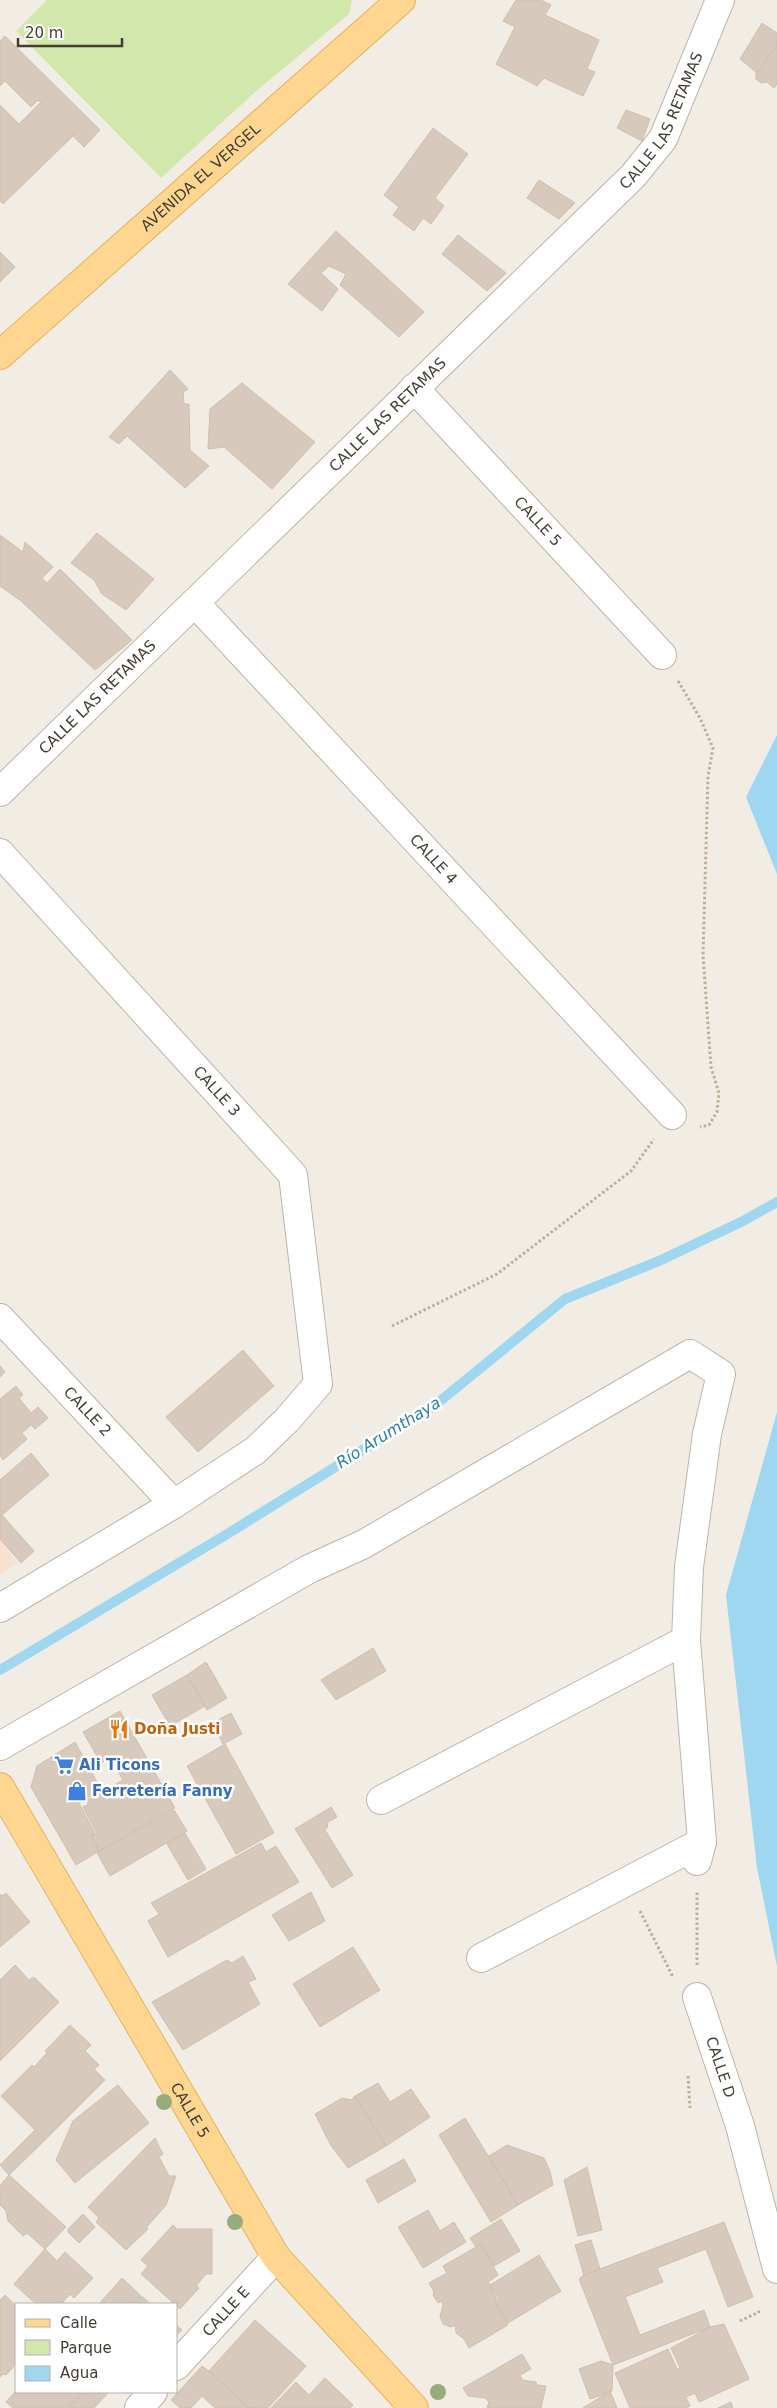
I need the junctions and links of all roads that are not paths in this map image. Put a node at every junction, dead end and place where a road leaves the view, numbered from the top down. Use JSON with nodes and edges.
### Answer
{"nodes":[{"id":1,"x":720,"y":0,"type":"edge"},
{"id":2,"x":388,"y":4,"type":"edge"},
{"id":3,"x":0,"y":355,"type":"edge"},
{"id":4,"x":414,"y":388,"type":"junction"},
{"id":5,"x":195,"y":603,"type":"junction"},
{"id":6,"x":662,"y":655,"type":"road end"},
{"id":7,"x":0,"y":792,"type":"edge"},
{"id":8,"x":0,"y":853,"type":"edge"},
{"id":9,"x":672,"y":1115,"type":"road end"},
{"id":10,"x":0,"y":1318,"type":"edge"},
{"id":11,"x":174,"y":1504,"type":"junction"},
{"id":12,"x":0,"y":1608,"type":"edge"},
{"id":13,"x":686,"y":1640,"type":"junction"},
{"id":14,"x":0,"y":1746,"type":"edge"},
{"id":15,"x":0,"y":1787,"type":"edge"},
{"id":16,"x":381,"y":1800,"type":"dead end"},
{"id":17,"x":481,"y":1958,"type":"dead end"},
{"id":18,"x":697,"y":1997,"type":"road end"},
{"id":19,"x":276,"y":2257,"type":"junction"},
{"id":20,"x":777,"y":2269,"type":"edge"},
{"id":21,"x":178,"y":2364,"type":"edge"},
{"id":22,"x":152,"y":2393,"type":"edge"},
{"id":23,"x":138,"y":2408,"type":"edge"},
{"id":24,"x":414,"y":2408,"type":"edge"}],
"edges":[{"from":1,"to":4,"type":"street","name":"CALLE LAS RETAMAS"},
{"from":2,"to":3,"type":"main road","name":"AVENIDA EL VERGEL"},
{"from":4,"to":5,"type":"street","name":"CALLE LAS RETAMAS"},
{"from":4,"to":6,"type":"street","name":"CALLE 5"},
{"from":5,"to":7,"type":"street","name":"CALLE LAS RETAMAS"},
{"from":5,"to":9,"type":"street","name":"CALLE 4"},
{"from":8,"to":11,"type":"street","name":"CALLE 3"},
{"from":10,"to":11,"type":"street","name":"CALLE 2"},
{"from":11,"to":12,"type":"street"},
{"from":13,"to":14,"type":"street"},
{"from":13,"to":16,"type":"street"},
{"from":13,"to":17,"type":"street"},
{"from":15,"to":19,"type":"main road","name":"CALLE 5"},
{"from":18,"to":20,"type":"street","name":"CALLE D"},
{"from":19,"to":21,"type":"street","name":"CALLE E"},
{"from":19,"to":24,"type":"main road","name":"CALLE 5"},
{"from":22,"to":23,"type":"street"}]}
